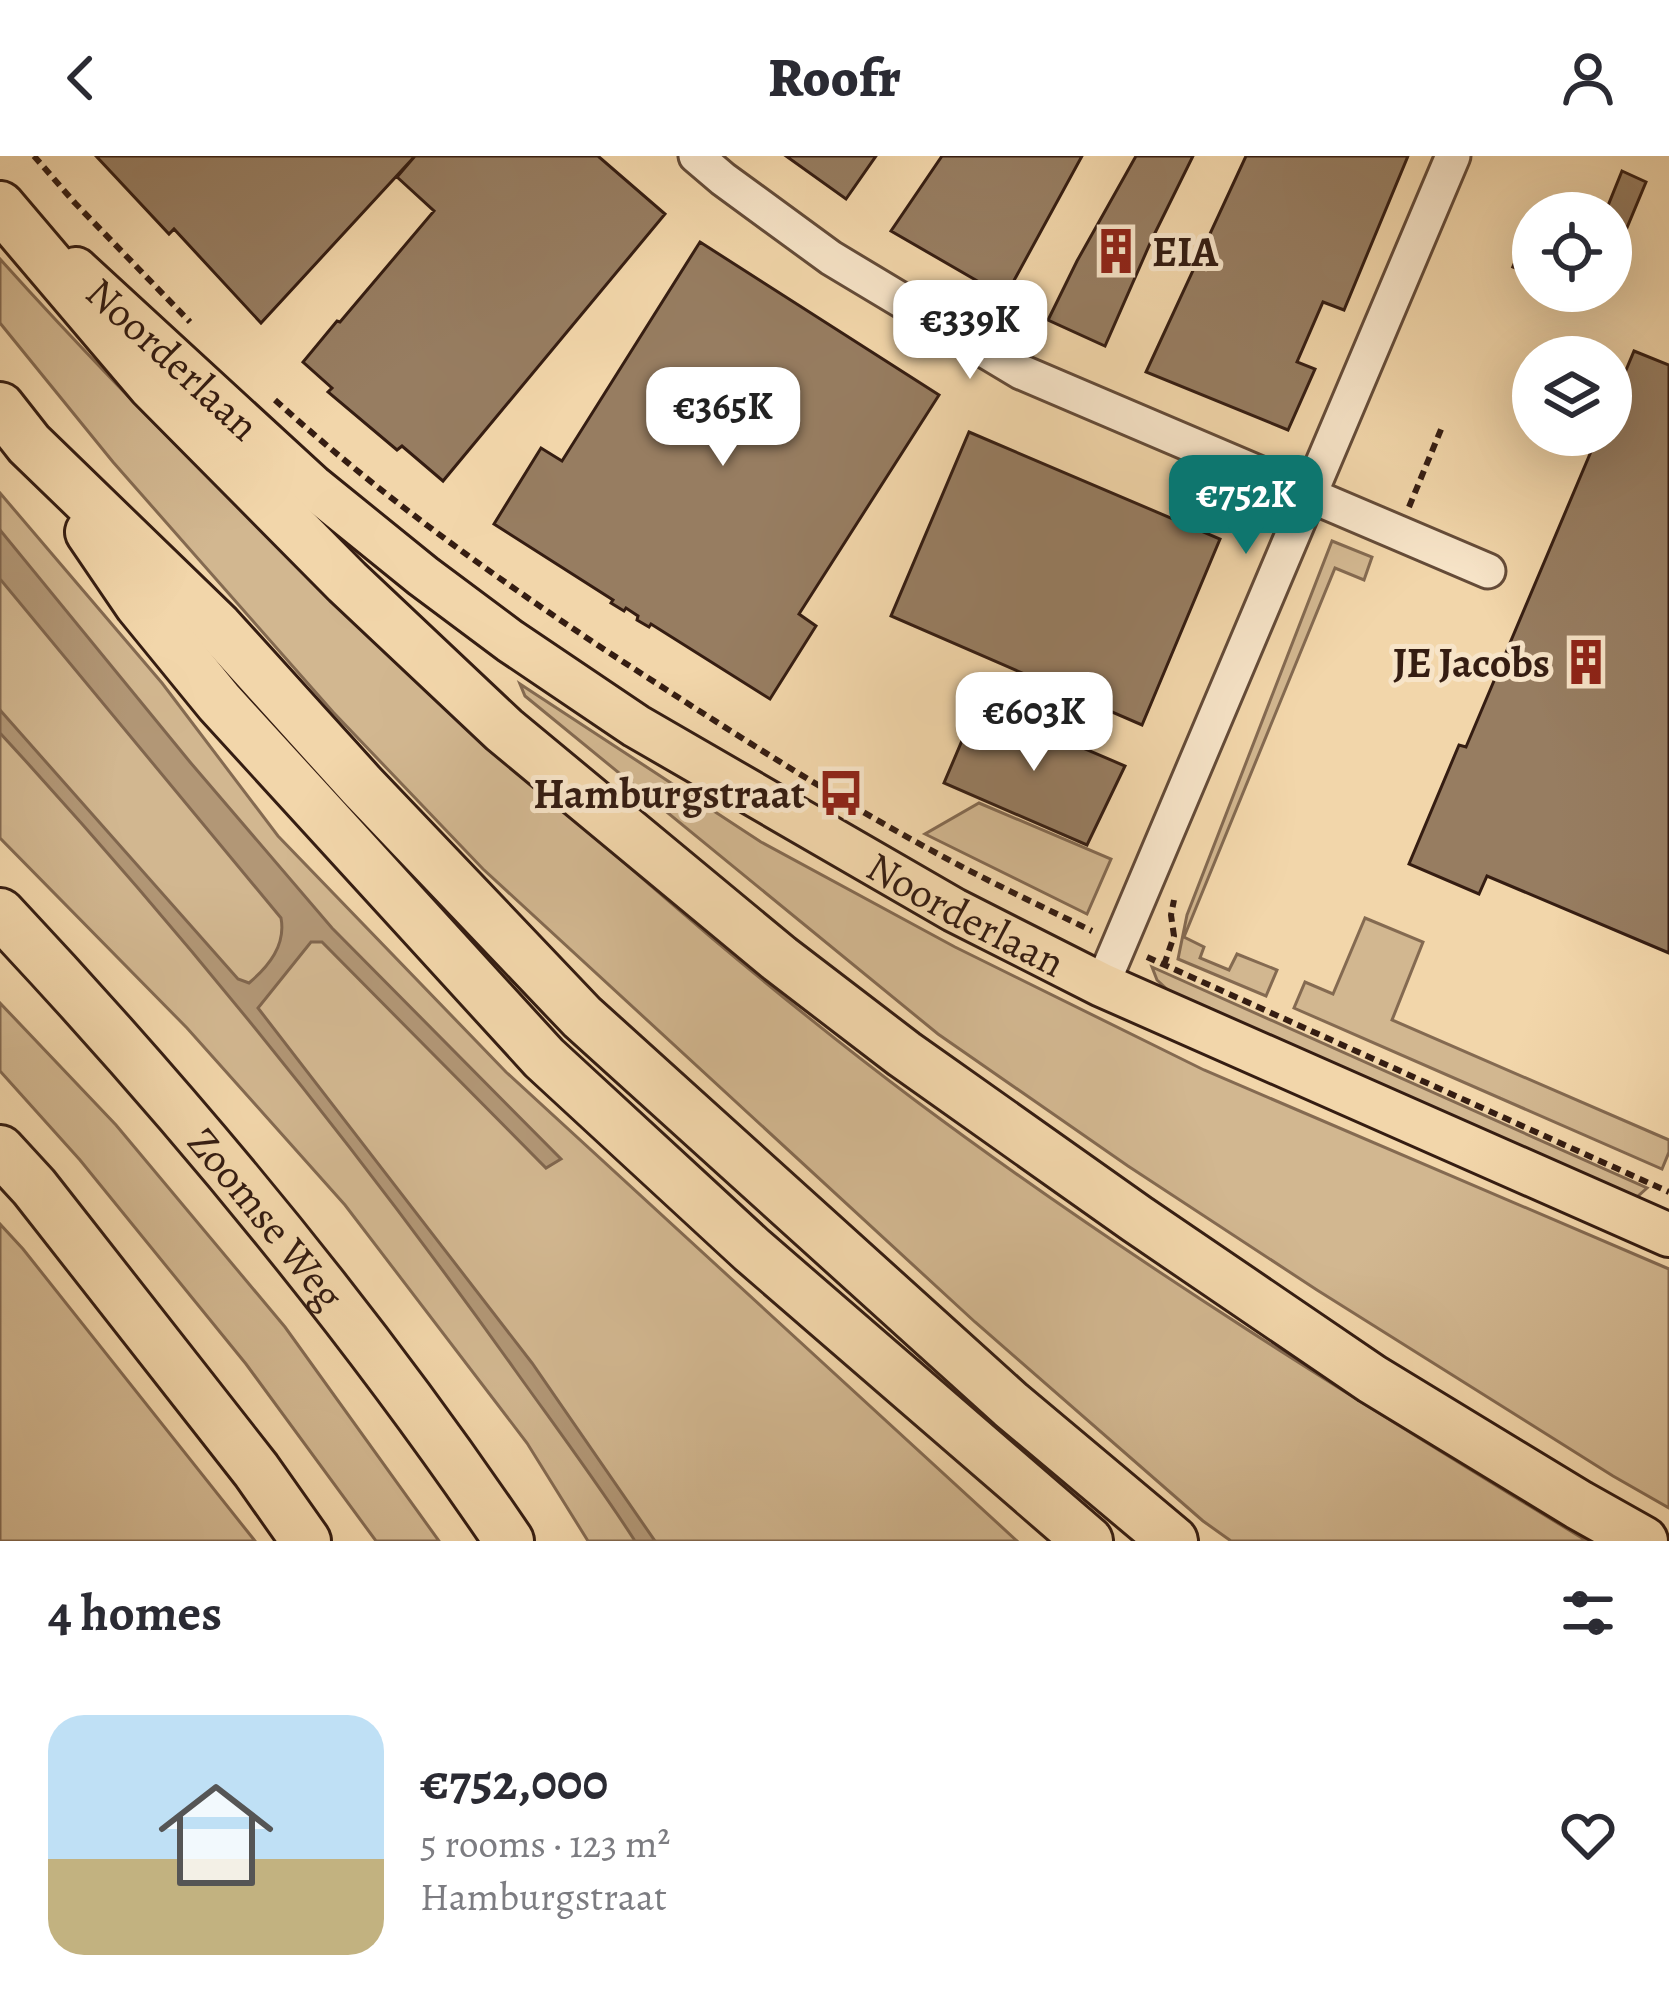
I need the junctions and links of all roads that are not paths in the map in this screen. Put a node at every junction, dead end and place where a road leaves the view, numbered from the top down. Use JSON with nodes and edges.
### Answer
{"nodes":[{"id":1,"x":696,"y":156,"type":"edge"},
{"id":2,"x":1453,"y":156,"type":"edge"},
{"id":3,"x":0,"y":202,"type":"edge"},
{"id":4,"x":15,"y":425,"type":"edge"},
{"id":5,"x":1310,"y":496,"type":"junction"},
{"id":6,"x":1488,"y":571,"type":"dead end"},
{"id":7,"x":0,"y":913,"type":"edge"},
{"id":8,"x":1102,"y":986,"type":"junction"},
{"id":9,"x":0,"y":1150,"type":"edge"},
{"id":10,"x":1669,"y":1235,"type":"edge"},
{"id":11,"x":306,"y":1541,"type":"edge"},
{"id":12,"x":509,"y":1541,"type":"edge"},
{"id":13,"x":1088,"y":1541,"type":"edge"},
{"id":14,"x":1173,"y":1541,"type":"edge"},
{"id":15,"x":1643,"y":1541,"type":"edge"}],
"edges":[{"from":1,"to":5,"type":"street"},
{"from":2,"to":5,"type":"street"},
{"from":3,"to":8,"type":"main road","name":"Noorderlaan"},
{"from":3,"to":15,"type":"highway"},
{"from":4,"to":13,"type":"highway"},
{"from":4,"to":14,"type":"highway"},
{"from":5,"to":6,"type":"street"},
{"from":5,"to":8,"type":"street"},
{"from":7,"to":12,"type":"highway","name":"Zoomse Weg"},
{"from":8,"to":10,"type":"main road","name":"Noorderlaan"},
{"from":9,"to":11,"type":"highway"}]}
